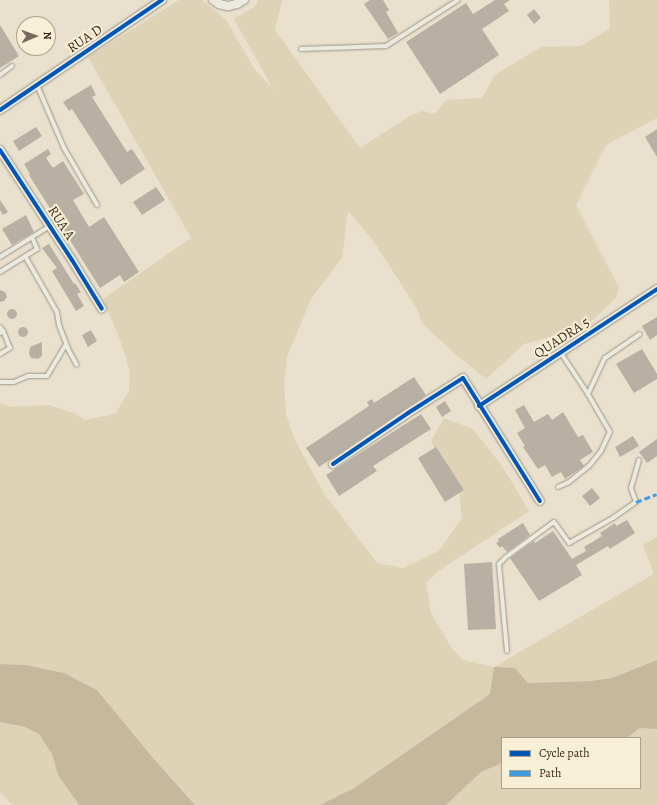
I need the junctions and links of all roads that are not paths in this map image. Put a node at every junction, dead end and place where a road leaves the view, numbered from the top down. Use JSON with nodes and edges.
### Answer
{"nodes":[{"id":1,"x":213,"y":0,"type":"edge"},
{"id":2,"x":244,"y":0,"type":"edge"},
{"id":3,"x":458,"y":0,"type":"edge"},
{"id":4,"x":158,"y":1,"type":"edge"},
{"id":5,"x":301,"y":49,"type":"dead end"},
{"id":6,"x":12,"y":66,"type":"dead end"},
{"id":7,"x":0,"y":75,"type":"edge"},
{"id":8,"x":36,"y":85,"type":"junction"},
{"id":9,"x":0,"y":110,"type":"edge"},
{"id":10,"x":0,"y":150,"type":"edge"},
{"id":11,"x":97,"y":204,"type":"dead end"},
{"id":12,"x":50,"y":226,"type":"junction"},
{"id":13,"x":32,"y":237,"type":"junction"},
{"id":14,"x":25,"y":256,"type":"junction"},
{"id":15,"x":0,"y":257,"type":"edge"},
{"id":16,"x":0,"y":272,"type":"edge"},
{"id":17,"x":656,"y":290,"type":"edge"},
{"id":18,"x":102,"y":309,"type":"dead end"},
{"id":19,"x":0,"y":327,"type":"edge"},
{"id":20,"x":1,"y":332,"type":"edge"},
{"id":21,"x":640,"y":334,"type":"dead end"},
{"id":22,"x":66,"y":344,"type":"junction"},
{"id":23,"x":561,"y":352,"type":"junction"},
{"id":24,"x":0,"y":354,"type":"edge"},
{"id":25,"x":77,"y":364,"type":"dead end"},
{"id":26,"x":0,"y":382,"type":"edge"},
{"id":27,"x":588,"y":394,"type":"junction"},
{"id":28,"x":479,"y":406,"type":"junction"},
{"id":29,"x":639,"y":460,"type":"dead end"},
{"id":30,"x":333,"y":464,"type":"dead end"},
{"id":31,"x":558,"y":487,"type":"dead end"},
{"id":32,"x":540,"y":501,"type":"dead end"},
{"id":33,"x":507,"y":651,"type":"dead end"}],
"edges":[{"from":1,"to":2,"type":"street"},
{"from":3,"to":5,"type":"lane"},
{"from":4,"to":8,"type":"street","name":"RUA D"},
{"from":6,"to":7,"type":"lane"},
{"from":8,"to":9,"type":"street","name":"RUA D"},
{"from":8,"to":11,"type":"lane"},
{"from":10,"to":12,"type":"street","name":"RUA A"},
{"from":12,"to":13,"type":"lane"},
{"from":12,"to":18,"type":"street","name":"RUA A"},
{"from":13,"to":14,"type":"lane"},
{"from":13,"to":15,"type":"lane"},
{"from":14,"to":16,"type":"lane"},
{"from":14,"to":22,"type":"lane"},
{"from":17,"to":23,"type":"street","name":"QUADRA 5"},
{"from":19,"to":20,"type":"lane"},
{"from":20,"to":24,"type":"lane"},
{"from":21,"to":27,"type":"lane"},
{"from":22,"to":25,"type":"lane"},
{"from":22,"to":26,"type":"lane"},
{"from":23,"to":27,"type":"lane"},
{"from":23,"to":28,"type":"street","name":"QUADRA 5"},
{"from":27,"to":31,"type":"lane"},
{"from":28,"to":30,"type":"street"},
{"from":28,"to":32,"type":"street"},
{"from":29,"to":33,"type":"lane"}]}
